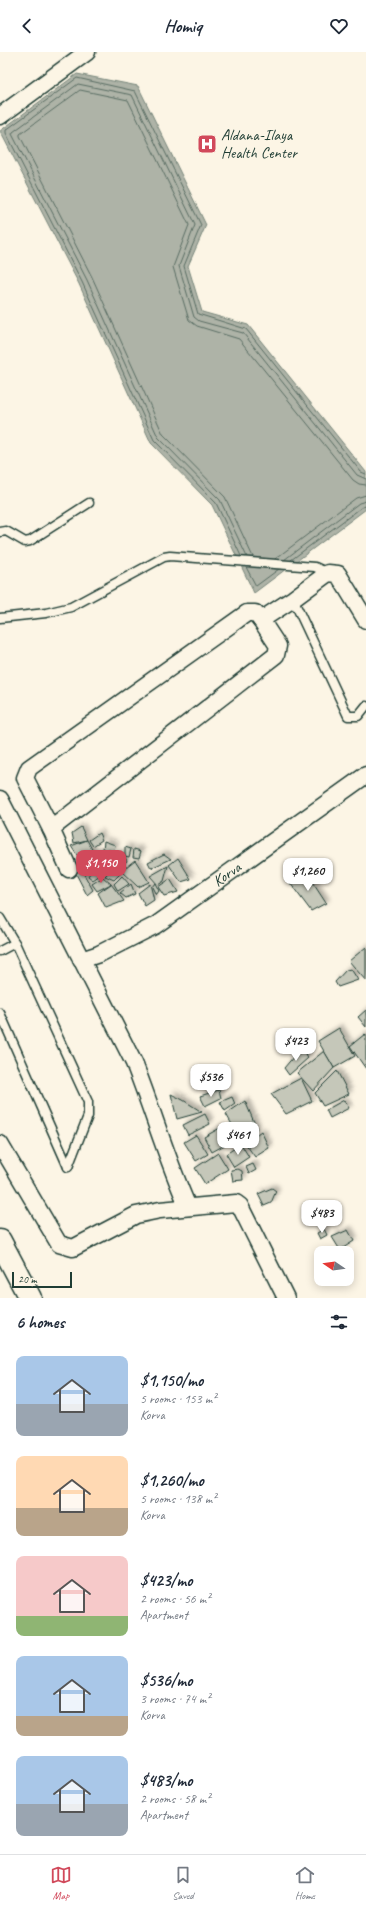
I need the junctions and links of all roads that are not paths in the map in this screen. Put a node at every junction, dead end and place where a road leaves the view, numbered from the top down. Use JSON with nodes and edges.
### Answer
{"nodes":[{"id":1,"x":87,"y":52,"type":"edge"},
{"id":2,"x":0,"y":116,"type":"edge"},
{"id":3,"x":89,"y":503,"type":"dead end"},
{"id":4,"x":0,"y":532,"type":"edge"},
{"id":5,"x":328,"y":573,"type":"junction"},
{"id":6,"x":293,"y":599,"type":"junction"},
{"id":7,"x":0,"y":618,"type":"edge"},
{"id":8,"x":261,"y":620,"type":"junction"},
{"id":9,"x":366,"y":620,"type":"edge"},
{"id":10,"x":366,"y":706,"type":"edge"},
{"id":11,"x":366,"y":775,"type":"edge"},
{"id":12,"x":0,"y":799,"type":"edge"},
{"id":13,"x":51,"y":829,"type":"junction"},
{"id":14,"x":69,"y":869,"type":"dead end"},
{"id":15,"x":0,"y":918,"type":"edge"},
{"id":16,"x":15,"y":943,"type":"junction"},
{"id":17,"x":0,"y":951,"type":"edge"},
{"id":18,"x":81,"y":960,"type":"junction"},
{"id":19,"x":0,"y":1013,"type":"edge"},
{"id":20,"x":0,"y":1144,"type":"edge"},
{"id":21,"x":188,"y":1207,"type":"junction"},
{"id":22,"x":0,"y":1241,"type":"edge"},
{"id":23,"x":30,"y":1298,"type":"edge"},
{"id":24,"x":286,"y":1298,"type":"edge"}],
"edges":[{"from":1,"to":2,"type":"street"},
{"from":3,"to":4,"type":"lane"},
{"from":5,"to":6,"type":"street"},
{"from":5,"to":7,"type":"lane"},
{"from":5,"to":9,"type":"street"},
{"from":6,"to":8,"type":"street"},
{"from":6,"to":10,"type":"lane"},
{"from":8,"to":13,"type":"street"},
{"from":8,"to":13,"type":"street"},
{"from":11,"to":18,"type":"street","name":"Korva"},
{"from":12,"to":18,"type":"street"},
{"from":13,"to":14,"type":"street"},
{"from":15,"to":16,"type":"lane"},
{"from":16,"to":17,"type":"lane"},
{"from":16,"to":19,"type":"lane"},
{"from":18,"to":21,"type":"street"},
{"from":20,"to":21,"type":"street"},
{"from":21,"to":24,"type":"street"},
{"from":22,"to":23,"type":"highway"}]}
